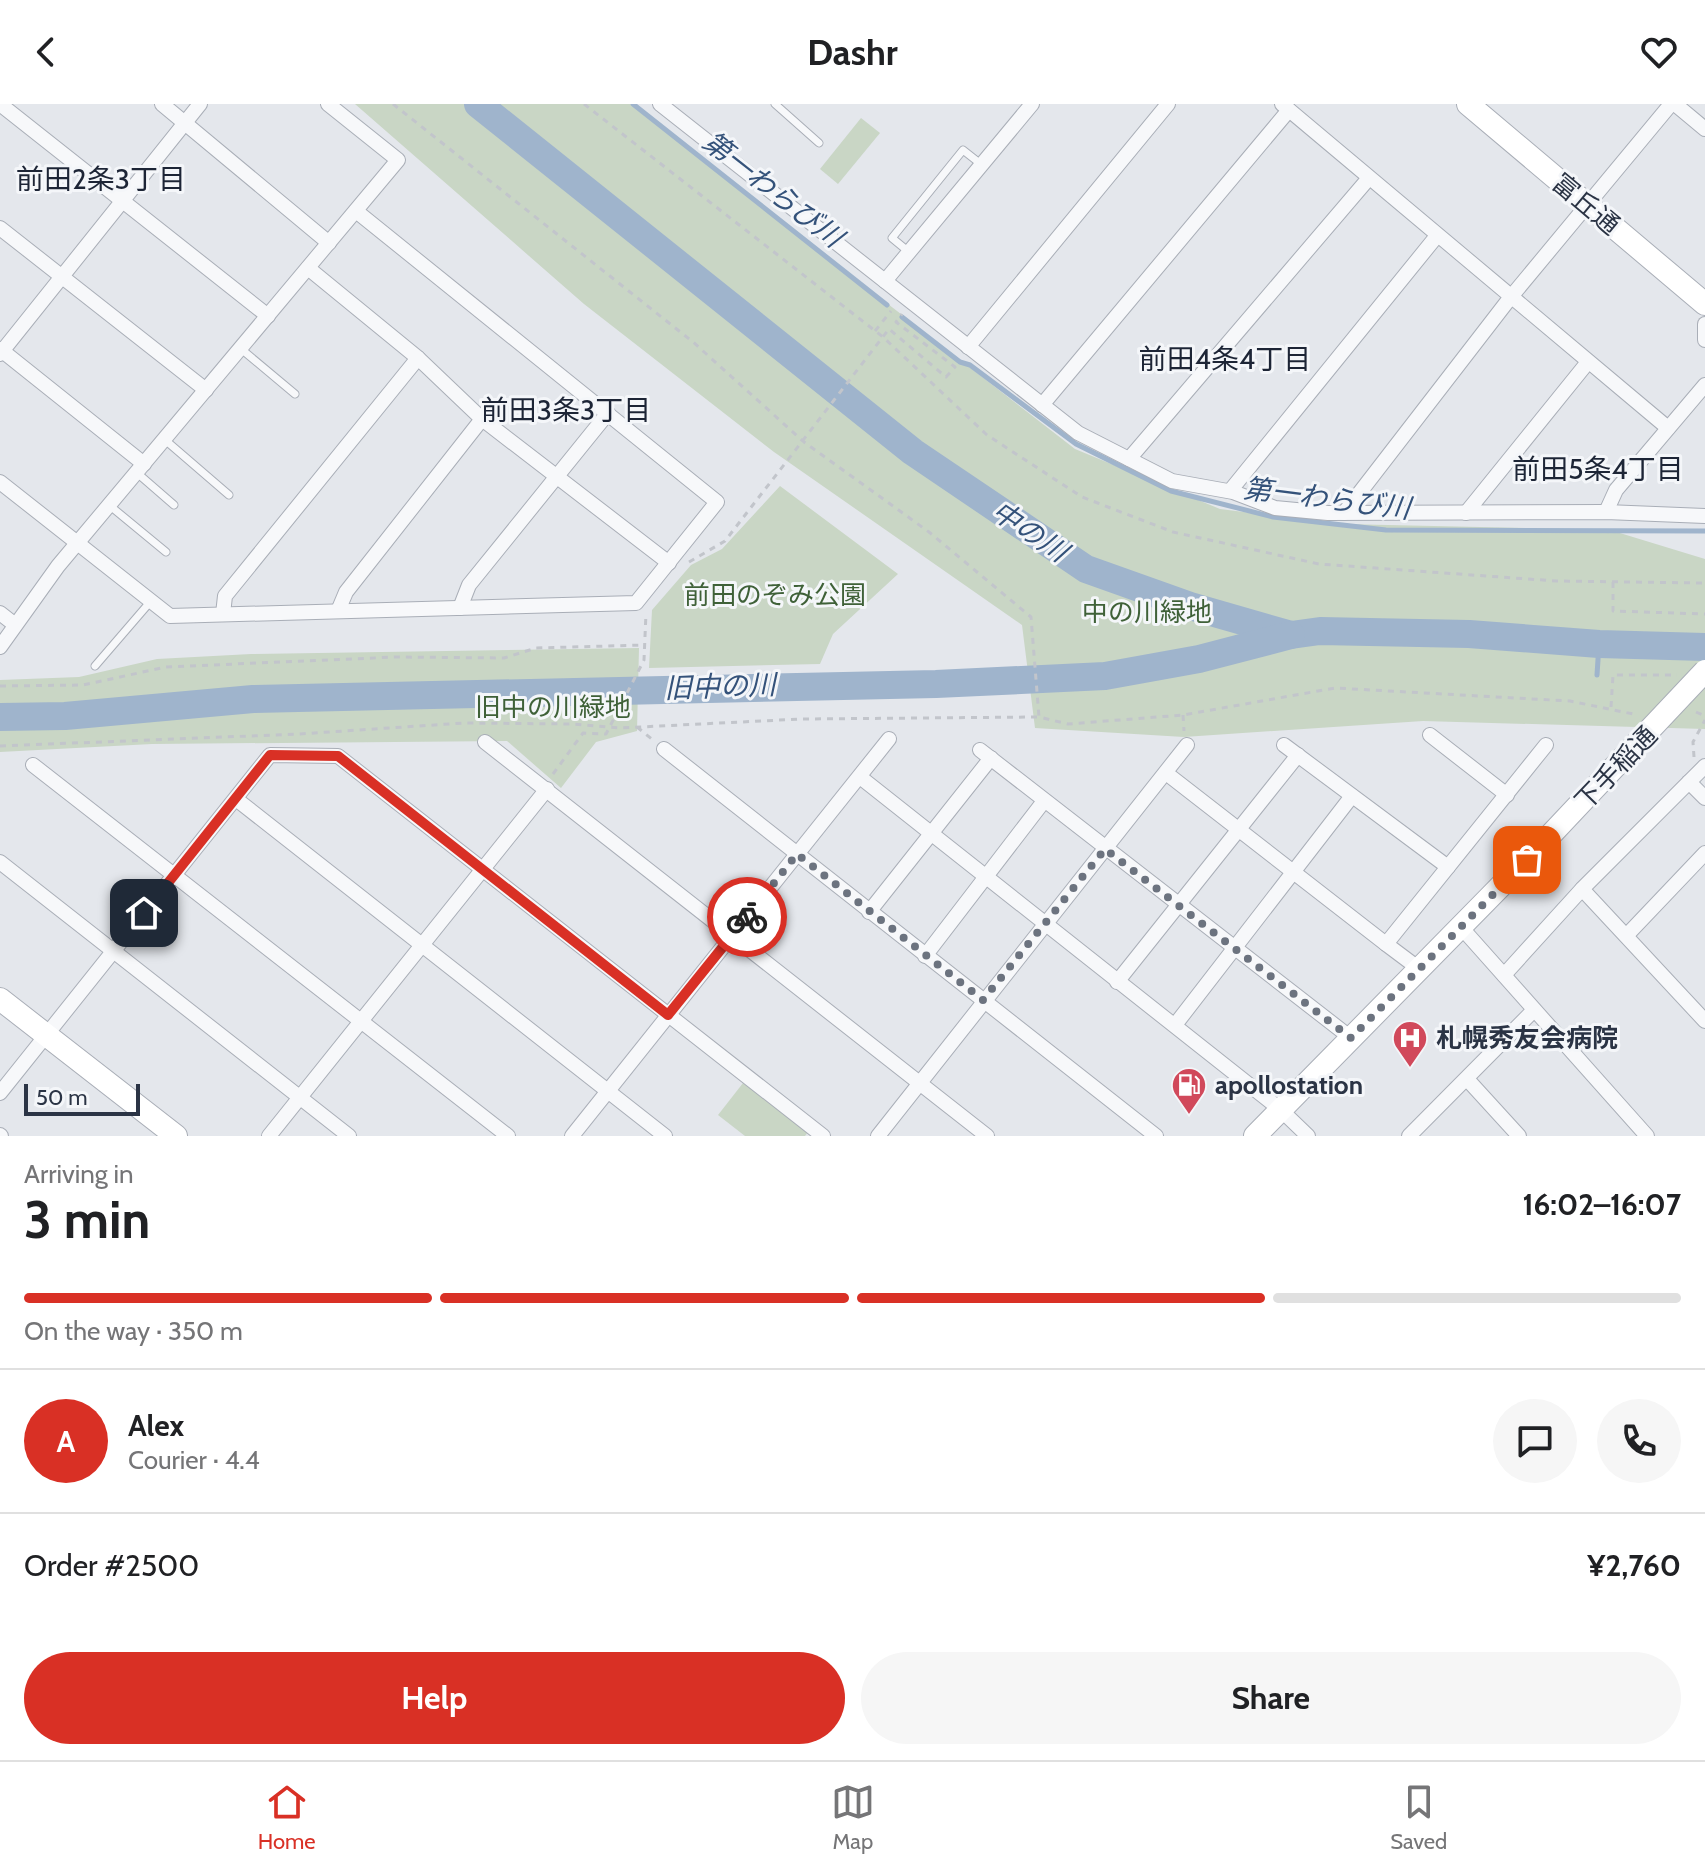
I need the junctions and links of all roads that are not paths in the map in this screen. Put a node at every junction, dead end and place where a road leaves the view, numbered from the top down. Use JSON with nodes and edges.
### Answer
{"nodes":[{"id":1,"x":0,"y":104,"type":"edge"},
{"id":2,"x":162,"y":104,"type":"edge"},
{"id":3,"x":200,"y":104,"type":"edge"},
{"id":4,"x":328,"y":104,"type":"edge"},
{"id":5,"x":660,"y":104,"type":"edge"},
{"id":6,"x":775,"y":104,"type":"edge"},
{"id":7,"x":1032,"y":104,"type":"edge"},
{"id":8,"x":1168,"y":104,"type":"edge"},
{"id":9,"x":1468,"y":104,"type":"edge"},
{"id":10,"x":1673,"y":104,"type":"edge"},
{"id":11,"x":1285,"y":107,"type":"edge"},
{"id":12,"x":677,"y":109,"type":"edge"},
{"id":13,"x":185,"y":122,"type":"junction"},
{"id":14,"x":1705,"y":129,"type":"edge"},
{"id":15,"x":819,"y":143,"type":"dead end"},
{"id":16,"x":982,"y":165,"type":"junction"},
{"id":17,"x":1369,"y":178,"type":"junction"},
{"id":18,"x":123,"y":200,"type":"junction"},
{"id":19,"x":1587,"y":204,"type":"junction"},
{"id":20,"x":356,"y":211,"type":"junction"},
{"id":21,"x":0,"y":228,"type":"edge"},
{"id":22,"x":1436,"y":237,"type":"junction"},
{"id":23,"x":329,"y":243,"type":"junction"},
{"id":24,"x":909,"y":252,"type":"junction"},
{"id":25,"x":308,"y":268,"type":"junction"},
{"id":26,"x":62,"y":277,"type":"junction"},
{"id":27,"x":885,"y":281,"type":"junction"},
{"id":28,"x":1510,"y":298,"type":"junction"},
{"id":29,"x":1705,"y":304,"type":"edge"},
{"id":30,"x":268,"y":316,"type":"junction"},
{"id":31,"x":1705,"y":324,"type":"edge"},
{"id":32,"x":1705,"y":340,"type":"edge"},
{"id":33,"x":968,"y":347,"type":"junction"},
{"id":34,"x":240,"y":348,"type":"junction"},
{"id":35,"x":1,"y":351,"type":"edge"},
{"id":36,"x":418,"y":358,"type":"junction"},
{"id":37,"x":1588,"y":362,"type":"junction"},
{"id":38,"x":1705,"y":385,"type":"edge"},
{"id":39,"x":206,"y":390,"type":"junction"},
{"id":40,"x":295,"y":394,"type":"dead end"},
{"id":41,"x":1042,"y":405,"type":"junction"},
{"id":42,"x":608,"y":413,"type":"junction"},
{"id":43,"x":482,"y":419,"type":"junction"},
{"id":44,"x":1668,"y":428,"type":"junction"},
{"id":45,"x":164,"y":439,"type":"junction"},
{"id":46,"x":1129,"y":459,"type":"junction"},
{"id":47,"x":140,"y":468,"type":"junction"},
{"id":48,"x":555,"y":477,"type":"junction"},
{"id":49,"x":0,"y":482,"type":"edge"},
{"id":50,"x":1230,"y":491,"type":"junction"},
{"id":51,"x":229,"y":495,"type":"dead end"},
{"id":52,"x":109,"y":505,"type":"junction"},
{"id":53,"x":174,"y":505,"type":"dead end"},
{"id":54,"x":1606,"y":512,"type":"junction"},
{"id":55,"x":1344,"y":513,"type":"junction"},
{"id":56,"x":1466,"y":513,"type":"junction"},
{"id":57,"x":1705,"y":516,"type":"edge"},
{"id":58,"x":78,"y":542,"type":"junction"},
{"id":59,"x":166,"y":552,"type":"dead end"},
{"id":60,"x":669,"y":563,"type":"junction"},
{"id":61,"x":151,"y":601,"type":"junction"},
{"id":62,"x":460,"y":608,"type":"junction"},
{"id":63,"x":338,"y":611,"type":"junction"},
{"id":64,"x":0,"y":613,"type":"edge"},
{"id":65,"x":223,"y":614,"type":"junction"},
{"id":66,"x":14,"y":624,"type":"junction"},
{"id":67,"x":0,"y":647,"type":"edge"},
{"id":68,"x":95,"y":666,"type":"dead end"},
{"id":69,"x":1697,"y":673,"type":"edge"},
{"id":70,"x":1430,"y":735,"type":"dead end"},
{"id":71,"x":889,"y":739,"type":"dead end"},
{"id":72,"x":485,"y":742,"type":"dead end"},
{"id":73,"x":1186,"y":744,"type":"road end"},
{"id":74,"x":1284,"y":745,"type":"dead end"},
{"id":75,"x":1546,"y":745,"type":"dead end"},
{"id":76,"x":664,"y":749,"type":"road end"},
{"id":77,"x":1298,"y":755,"type":"junction"},
{"id":78,"x":33,"y":765,"type":"dead end"},
{"id":79,"x":1699,"y":765,"type":"edge"},
{"id":80,"x":1166,"y":773,"type":"junction"},
{"id":81,"x":860,"y":777,"type":"junction"},
{"id":82,"x":1689,"y":782,"type":"junction"},
{"id":83,"x":549,"y":783,"type":"junction"},
{"id":84,"x":1507,"y":795,"type":"junction"},
{"id":85,"x":1352,"y":796,"type":"junction"},
{"id":86,"x":1705,"y":797,"type":"edge"},
{"id":87,"x":236,"y":799,"type":"junction"},
{"id":88,"x":1044,"y":801,"type":"junction"},
{"id":89,"x":1238,"y":829,"type":"junction"},
{"id":90,"x":930,"y":833,"type":"junction"},
{"id":91,"x":1105,"y":849,"type":"junction"},
{"id":92,"x":1705,"y":853,"type":"edge"},
{"id":93,"x":797,"y":854,"type":"junction"},
{"id":94,"x":0,"y":862,"type":"edge"},
{"id":95,"x":1448,"y":867,"type":"junction"},
{"id":96,"x":482,"y":870,"type":"junction"},
{"id":97,"x":1292,"y":871,"type":"junction"},
{"id":98,"x":175,"y":875,"type":"junction"},
{"id":99,"x":984,"y":877,"type":"junction"},
{"id":100,"x":1582,"y":889,"type":"junction"},
{"id":101,"x":1179,"y":905,"type":"junction"},
{"id":102,"x":869,"y":912,"type":"junction"},
{"id":103,"x":1045,"y":923,"type":"junction"},
{"id":104,"x":1460,"y":926,"type":"junction"},
{"id":105,"x":732,"y":935,"type":"junction"},
{"id":106,"x":1627,"y":935,"type":"junction"},
{"id":107,"x":424,"y":944,"type":"junction"},
{"id":108,"x":1386,"y":944,"type":"junction"},
{"id":109,"x":1233,"y":946,"type":"junction"},
{"id":110,"x":113,"y":952,"type":"junction"},
{"id":111,"x":925,"y":956,"type":"junction"},
{"id":112,"x":1418,"y":968,"type":"junction"},
{"id":113,"x":1504,"y":975,"type":"junction"},
{"id":114,"x":1117,"y":982,"type":"junction"},
{"id":115,"x":0,"y":999,"type":"edge"},
{"id":116,"x":983,"y":1000,"type":"junction"},
{"id":117,"x":1534,"y":1010,"type":"junction"},
{"id":118,"x":1702,"y":1011,"type":"edge"},
{"id":119,"x":668,"y":1015,"type":"junction"},
{"id":120,"x":360,"y":1022,"type":"junction"},
{"id":121,"x":1175,"y":1025,"type":"junction"},
{"id":122,"x":46,"y":1034,"type":"junction"},
{"id":123,"x":1351,"y":1038,"type":"junction"},
{"id":124,"x":1467,"y":1079,"type":"junction"},
{"id":125,"x":919,"y":1081,"type":"junction"},
{"id":126,"x":608,"y":1091,"type":"junction"},
{"id":127,"x":0,"y":1093,"type":"edge"},
{"id":128,"x":300,"y":1097,"type":"junction"},
{"id":129,"x":1281,"y":1110,"type":"junction"},
{"id":130,"x":176,"y":1136,"type":"edge"},
{"id":131,"x":269,"y":1136,"type":"edge"},
{"id":132,"x":349,"y":1136,"type":"edge"},
{"id":133,"x":508,"y":1136,"type":"edge"},
{"id":134,"x":572,"y":1136,"type":"edge"},
{"id":135,"x":665,"y":1136,"type":"edge"},
{"id":136,"x":823,"y":1136,"type":"edge"},
{"id":137,"x":878,"y":1136,"type":"edge"},
{"id":138,"x":987,"y":1136,"type":"edge"},
{"id":139,"x":1156,"y":1136,"type":"edge"},
{"id":140,"x":1255,"y":1136,"type":"edge"},
{"id":141,"x":1308,"y":1136,"type":"edge"},
{"id":142,"x":1409,"y":1136,"type":"edge"},
{"id":143,"x":1519,"y":1136,"type":"edge"},
{"id":144,"x":1647,"y":1136,"type":"edge"}],
"edges":[{"from":1,"to":18,"type":"street"},
{"from":2,"to":13,"type":"street"},
{"from":3,"to":13,"type":"street"},
{"from":4,"to":20,"type":"street"},
{"from":5,"to":12,"type":"street"},
{"from":6,"to":15,"type":"lane"},
{"from":7,"to":16,"type":"street"},
{"from":8,"to":33,"type":"street"},
{"from":9,"to":19,"type":"main road","name":"富丘通"},
{"from":10,"to":14,"type":"street"},
{"from":10,"to":19,"type":"street"},
{"from":11,"to":17,"type":"street"},
{"from":11,"to":41,"type":"street"},
{"from":12,"to":27,"type":"street"},
{"from":13,"to":18,"type":"street"},
{"from":13,"to":23,"type":"street"},
{"from":16,"to":24,"type":"street"},
{"from":16,"to":24,"type":"lane"},
{"from":17,"to":22,"type":"street"},
{"from":17,"to":46,"type":"street"},
{"from":18,"to":26,"type":"street"},
{"from":18,"to":30,"type":"street"},
{"from":19,"to":28,"type":"street"},
{"from":19,"to":29,"type":"main road","name":"富丘通"},
{"from":20,"to":23,"type":"street"},
{"from":20,"to":42,"type":"street"},
{"from":21,"to":26,"type":"street"},
{"from":22,"to":28,"type":"street"},
{"from":22,"to":50,"type":"street"},
{"from":23,"to":25,"type":"street"},
{"from":24,"to":27,"type":"street"},
{"from":25,"to":30,"type":"street"},
{"from":25,"to":36,"type":"street"},
{"from":26,"to":35,"type":"street"},
{"from":26,"to":39,"type":"street"},
{"from":27,"to":33,"type":"street"},
{"from":28,"to":37,"type":"street"},
{"from":28,"to":55,"type":"street"},
{"from":30,"to":34,"type":"street"},
{"from":31,"to":32,"type":"street"},
{"from":33,"to":41,"type":"street"},
{"from":34,"to":39,"type":"street"},
{"from":34,"to":40,"type":"lane"},
{"from":35,"to":47,"type":"street"},
{"from":36,"to":43,"type":"street"},
{"from":36,"to":65,"type":"street"},
{"from":37,"to":44,"type":"street"},
{"from":37,"to":56,"type":"street"},
{"from":38,"to":44,"type":"street"},
{"from":39,"to":45,"type":"street"},
{"from":41,"to":46,"type":"street"},
{"from":42,"to":48,"type":"street"},
{"from":42,"to":60,"type":"street"},
{"from":43,"to":48,"type":"street"},
{"from":43,"to":63,"type":"street"},
{"from":44,"to":54,"type":"street"},
{"from":45,"to":47,"type":"street"},
{"from":45,"to":51,"type":"lane"},
{"from":46,"to":50,"type":"street"},
{"from":47,"to":52,"type":"street"},
{"from":47,"to":53,"type":"lane"},
{"from":48,"to":60,"type":"street"},
{"from":48,"to":62,"type":"street"},
{"from":49,"to":58,"type":"street"},
{"from":50,"to":55,"type":"street"},
{"from":52,"to":58,"type":"street"},
{"from":52,"to":59,"type":"lane"},
{"from":54,"to":56,"type":"street"},
{"from":54,"to":57,"type":"street"},
{"from":55,"to":56,"type":"street"},
{"from":58,"to":61,"type":"street"},
{"from":58,"to":66,"type":"street"},
{"from":60,"to":62,"type":"street"},
{"from":61,"to":65,"type":"street"},
{"from":61,"to":68,"type":"lane"},
{"from":62,"to":63,"type":"street"},
{"from":63,"to":65,"type":"street"},
{"from":64,"to":66,"type":"street"},
{"from":66,"to":67,"type":"street"},
{"from":69,"to":104,"type":"main road","name":"下手稲通","bridge":true},
{"from":70,"to":84,"type":"street"},
{"from":71,"to":81,"type":"street"},
{"from":72,"to":83,"type":"street"},
{"from":73,"to":80,"type":"street"},
{"from":74,"to":77,"type":"street"},
{"from":75,"to":84,"type":"street"},
{"from":76,"to":93,"type":"street"},
{"from":77,"to":85,"type":"street"},
{"from":77,"to":89,"type":"street"},
{"from":78,"to":98,"type":"street"},
{"from":79,"to":82,"type":"street"},
{"from":80,"to":89,"type":"street"},
{"from":80,"to":91,"type":"street"},
{"from":81,"to":90,"type":"street"},
{"from":81,"to":93,"type":"street"},
{"from":82,"to":86,"type":"street"},
{"from":82,"to":100,"type":"street"},
{"from":83,"to":96,"type":"street"},
{"from":83,"to":105,"type":"street"},
{"from":84,"to":95,"type":"street"},
{"from":85,"to":95,"type":"street"},
{"from":85,"to":97,"type":"street"},
{"from":87,"to":96,"type":"street"},
{"from":87,"to":98,"type":"street"},
{"from":87,"to":107,"type":"street"},
{"from":88,"to":90,"type":"street"},
{"from":88,"to":91,"type":"street"},
{"from":88,"to":99,"type":"street"},
{"from":89,"to":97,"type":"street"},
{"from":89,"to":101,"type":"street"},
{"from":90,"to":99,"type":"street"},
{"from":90,"to":102,"type":"street"},
{"from":91,"to":101,"type":"street"},
{"from":91,"to":103,"type":"street"},
{"from":92,"to":106,"type":"street"},
{"from":93,"to":102,"type":"street"},
{"from":93,"to":105,"type":"street"},
{"from":94,"to":110,"type":"street"},
{"from":95,"to":108,"type":"street"},
{"from":96,"to":107,"type":"street"},
{"from":96,"to":119,"type":"street"},
{"from":97,"to":108,"type":"street"},
{"from":97,"to":109,"type":"street"},
{"from":98,"to":110,"type":"street"},
{"from":98,"to":120,"type":"street"},
{"from":99,"to":103,"type":"street"},
{"from":99,"to":111,"type":"street"},
{"from":100,"to":106,"type":"street"},
{"from":100,"to":113,"type":"street"},
{"from":101,"to":109,"type":"street"},
{"from":101,"to":114,"type":"street"},
{"from":102,"to":111,"type":"street"},
{"from":103,"to":114,"type":"street"},
{"from":103,"to":116,"type":"street"},
{"from":104,"to":112,"type":"main road","name":"下手稲通"},
{"from":104,"to":113,"type":"street"},
{"from":105,"to":119,"type":"street"},
{"from":105,"to":125,"type":"street"},
{"from":106,"to":118,"type":"street"},
{"from":107,"to":120,"type":"street"},
{"from":107,"to":126,"type":"street"},
{"from":108,"to":112,"type":"street"},
{"from":109,"to":121,"type":"street"},
{"from":109,"to":123,"type":"street"},
{"from":110,"to":122,"type":"street"},
{"from":110,"to":128,"type":"street"},
{"from":111,"to":116,"type":"street"},
{"from":112,"to":123,"type":"main road","name":"下手稲通"},
{"from":113,"to":117,"type":"street"},
{"from":114,"to":121,"type":"street"},
{"from":115,"to":122,"type":"main road"},
{"from":116,"to":125,"type":"street"},
{"from":116,"to":139,"type":"street"},
{"from":117,"to":124,"type":"street"},
{"from":117,"to":144,"type":"street"},
{"from":119,"to":126,"type":"street"},
{"from":119,"to":136,"type":"street"},
{"from":120,"to":128,"type":"street"},
{"from":120,"to":133,"type":"street"},
{"from":121,"to":129,"type":"street"},
{"from":122,"to":127,"type":"street"},
{"from":122,"to":130,"type":"main road"},
{"from":123,"to":129,"type":"main road","name":"下手稲通"},
{"from":124,"to":142,"type":"street"},
{"from":124,"to":143,"type":"street"},
{"from":125,"to":137,"type":"street"},
{"from":125,"to":138,"type":"street"},
{"from":126,"to":134,"type":"street"},
{"from":126,"to":135,"type":"street"},
{"from":128,"to":131,"type":"street"},
{"from":128,"to":132,"type":"street"},
{"from":129,"to":140,"type":"main road","name":"下手稲通"},
{"from":129,"to":141,"type":"street"}]}
